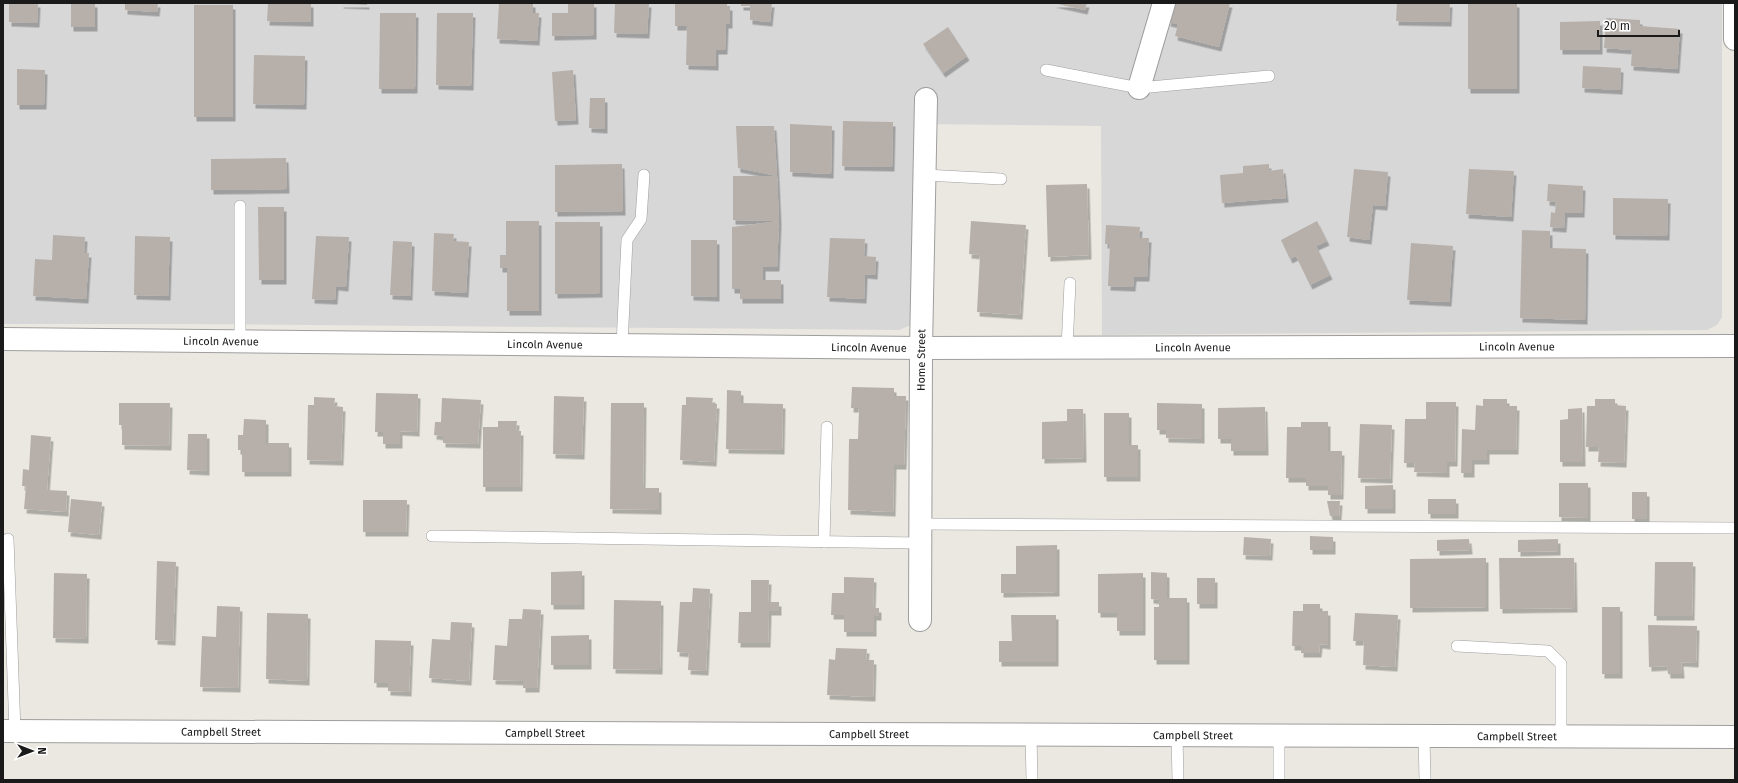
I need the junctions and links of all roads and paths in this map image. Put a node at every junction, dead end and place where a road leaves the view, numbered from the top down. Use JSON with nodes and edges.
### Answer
{"nodes":[{"id":1,"x":1164,"y":3,"type":"edge"},
{"id":2,"x":1735,"y":3,"type":"edge"},
{"id":3,"x":1735,"y":39,"type":"edge"},
{"id":4,"x":1046,"y":70,"type":"dead end"},
{"id":5,"x":1269,"y":76,"type":"dead end"},
{"id":6,"x":1139,"y":88,"type":"junction"},
{"id":7,"x":926,"y":100,"type":"dead end"},
{"id":8,"x":644,"y":175,"type":"dead end"},
{"id":9,"x":925,"y":175,"type":"junction"},
{"id":10,"x":1001,"y":179,"type":"dead end"},
{"id":11,"x":240,"y":206,"type":"dead end"},
{"id":12,"x":1070,"y":284,"type":"dead end"},
{"id":13,"x":3,"y":339,"type":"edge"},
{"id":14,"x":240,"y":342,"type":"junction"},
{"id":15,"x":622,"y":345,"type":"junction"},
{"id":16,"x":1735,"y":346,"type":"edge"},
{"id":17,"x":921,"y":348,"type":"junction"},
{"id":18,"x":1067,"y":348,"type":"junction"},
{"id":19,"x":827,"y":427,"type":"dead end"},
{"id":20,"x":1735,"y":528,"type":"edge"},
{"id":21,"x":920,"y":534,"type":"junction"},
{"id":22,"x":432,"y":536,"type":"dead end"},
{"id":23,"x":8,"y":539,"type":"dead end"},
{"id":24,"x":824,"y":542,"type":"junction"},
{"id":25,"x":920,"y":620,"type":"dead end"},
{"id":26,"x":1457,"y":646,"type":"dead end"},
{"id":27,"x":9,"y":731,"type":"edge"},
{"id":28,"x":1031,"y":735,"type":"junction"},
{"id":29,"x":1177,"y":735,"type":"junction"},
{"id":30,"x":1279,"y":735,"type":"junction"},
{"id":31,"x":1424,"y":736,"type":"junction"},
{"id":32,"x":1561,"y":736,"type":"junction"},
{"id":33,"x":1735,"y":737,"type":"edge"},
{"id":34,"x":1032,"y":780,"type":"edge"},
{"id":35,"x":1178,"y":780,"type":"edge"},
{"id":36,"x":1279,"y":780,"type":"edge"},
{"id":37,"x":1425,"y":780,"type":"edge"}],
"edges":[{"from":1,"to":6,"type":"street"},
{"from":2,"to":3,"type":"street"},
{"from":4,"to":6,"type":"lane"},
{"from":5,"to":6,"type":"lane"},
{"from":7,"to":9,"type":"street","name":"Home Street"},
{"from":8,"to":15,"type":"lane"},
{"from":9,"to":10,"type":"lane"},
{"from":9,"to":17,"type":"street","name":"Home Street"},
{"from":11,"to":14,"type":"lane"},
{"from":12,"to":18,"type":"lane"},
{"from":13,"to":14,"type":"street","name":"Lincoln Avenue"},
{"from":14,"to":15,"type":"street","name":"Lincoln Avenue"},
{"from":15,"to":17,"type":"street","name":"Lincoln Avenue"},
{"from":16,"to":18,"type":"street","name":"Lincoln Avenue"},
{"from":17,"to":18,"type":"street","name":"Lincoln Avenue"},
{"from":17,"to":21,"type":"street","name":"Home Street"},
{"from":19,"to":24,"type":"lane"},
{"from":20,"to":21,"type":"lane"},
{"from":21,"to":24,"type":"lane"},
{"from":21,"to":25,"type":"street","name":"Home Street"},
{"from":22,"to":24,"type":"lane"},
{"from":23,"to":27,"type":"lane"},
{"from":26,"to":32,"type":"lane"},
{"from":27,"to":28,"type":"street","name":"Campbell Street"},
{"from":28,"to":29,"type":"street","name":"Campbell Street"},
{"from":28,"to":34,"type":"lane"},
{"from":29,"to":30,"type":"street","name":"Campbell Street"},
{"from":29,"to":35,"type":"lane"},
{"from":30,"to":31,"type":"street","name":"Campbell Street"},
{"from":30,"to":36,"type":"lane"},
{"from":31,"to":32,"type":"street","name":"Campbell Street"},
{"from":31,"to":37,"type":"lane"},
{"from":32,"to":33,"type":"street","name":"Campbell Street"}]}
